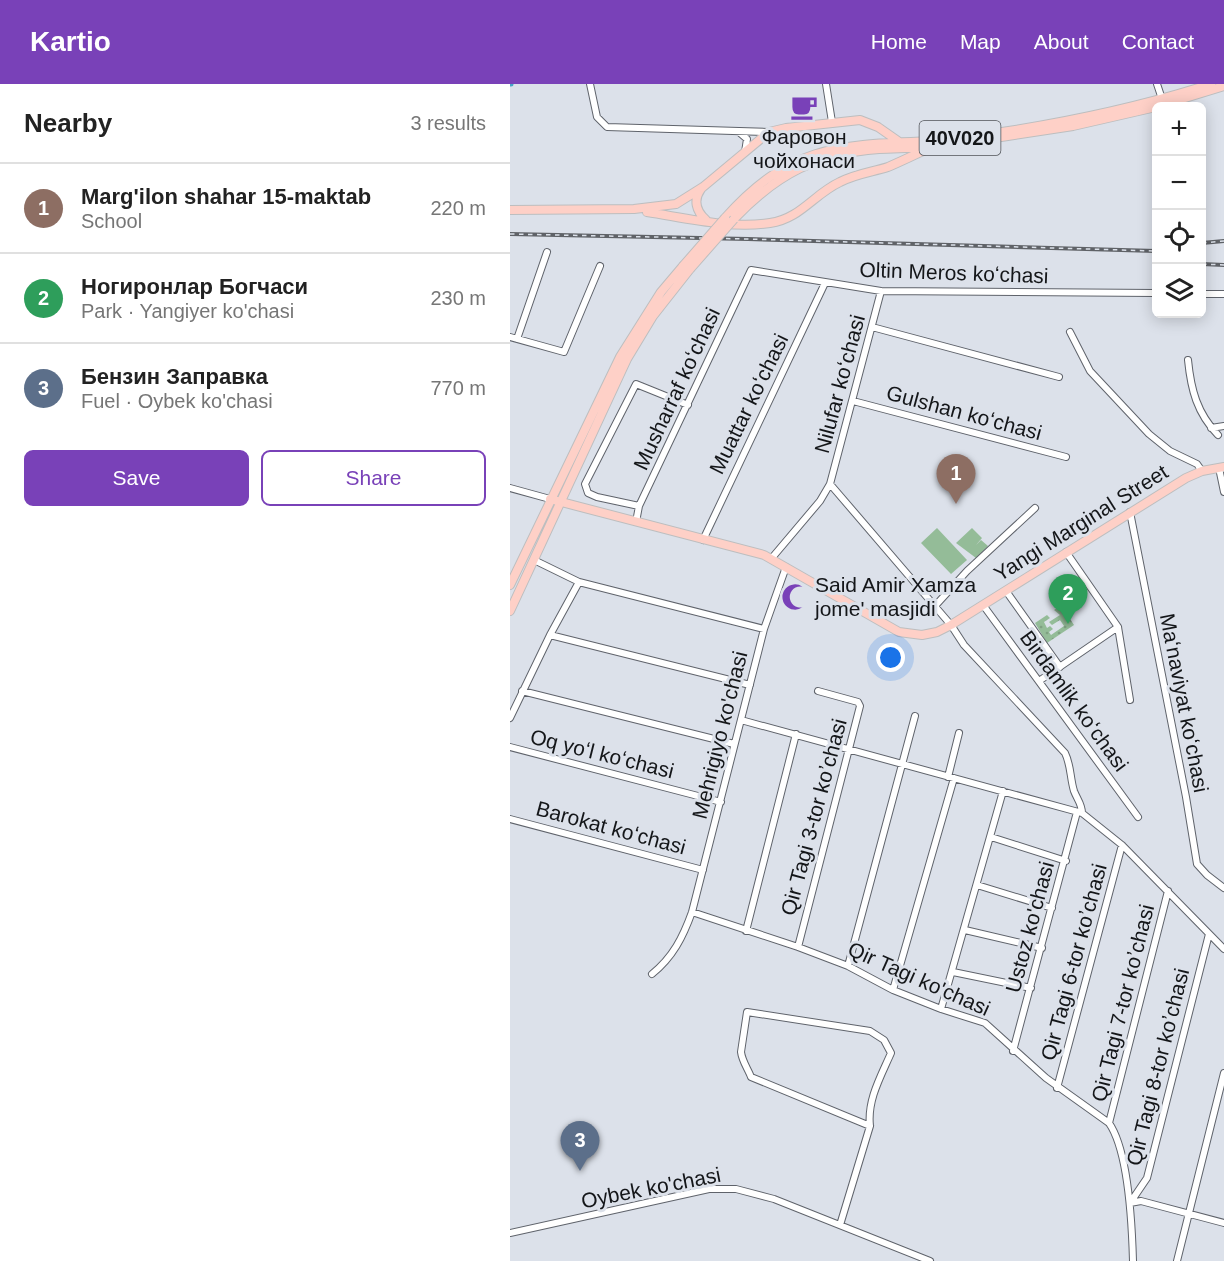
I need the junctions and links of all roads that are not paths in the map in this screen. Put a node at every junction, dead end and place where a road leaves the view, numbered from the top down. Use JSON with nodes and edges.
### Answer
{"nodes":[{"id":1,"x":590,"y":84,"type":"edge"},
{"id":2,"x":826,"y":84,"type":"edge"},
{"id":3,"x":1157,"y":84,"type":"edge"},
{"id":4,"x":1211,"y":84,"type":"edge"},
{"id":5,"x":1224,"y":86,"type":"edge"},
{"id":6,"x":1159,"y":102,"type":"edge"},
{"id":7,"x":1164,"y":102,"type":"edge"},
{"id":8,"x":1166,"y":102,"type":"edge"},
{"id":9,"x":1152,"y":105,"type":"edge"},
{"id":10,"x":1152,"y":106,"type":"edge"},
{"id":11,"x":832,"y":122,"type":"junction"},
{"id":12,"x":868,"y":122,"type":"junction"},
{"id":13,"x":740,"y":132,"type":"junction"},
{"id":14,"x":769,"y":132,"type":"junction"},
{"id":15,"x":899,"y":141,"type":"junction"},
{"id":16,"x":868,"y":143,"type":"junction"},
{"id":17,"x":934,"y":147,"type":"junction"},
{"id":18,"x":881,"y":149,"type":"junction"},
{"id":19,"x":745,"y":152,"type":"junction"},
{"id":20,"x":887,"y":167,"type":"junction"},
{"id":21,"x":703,"y":187,"type":"junction"},
{"id":22,"x":634,"y":209,"type":"junction"},
{"id":23,"x":510,"y":210,"type":"edge"},
{"id":24,"x":730,"y":218,"type":"junction"},
{"id":25,"x":707,"y":221,"type":"junction"},
{"id":26,"x":547,"y":252,"type":"dead end"},
{"id":27,"x":600,"y":266,"type":"dead end"},
{"id":28,"x":686,"y":268,"type":"junction"},
{"id":29,"x":751,"y":270,"type":"joint"},
{"id":30,"x":825,"y":283,"type":"junction"},
{"id":31,"x":881,"y":291,"type":"junction"},
{"id":32,"x":1152,"y":293,"type":"edge"},
{"id":33,"x":1206,"y":294,"type":"edge"},
{"id":34,"x":1224,"y":294,"type":"edge"},
{"id":35,"x":872,"y":327,"type":"junction"},
{"id":36,"x":1070,"y":332,"type":"dead end"},
{"id":37,"x":514,"y":338,"type":"edge"},
{"id":38,"x":1188,"y":360,"type":"dead end"},
{"id":39,"x":1059,"y":377,"type":"dead end"},
{"id":40,"x":853,"y":401,"type":"junction"},
{"id":41,"x":688,"y":405,"type":"junction"},
{"id":42,"x":1224,"y":426,"type":"edge"},
{"id":43,"x":1211,"y":428,"type":"junction"},
{"id":44,"x":1218,"y":435,"type":"dead end"},
{"id":45,"x":1066,"y":457,"type":"dead end"},
{"id":46,"x":1222,"y":467,"type":"edge"},
{"id":47,"x":1202,"y":471,"type":"junction"},
{"id":48,"x":831,"y":484,"type":"junction"},
{"id":49,"x":510,"y":488,"type":"edge"},
{"id":50,"x":1224,"y":492,"type":"edge"},
{"id":51,"x":550,"y":499,"type":"junction"},
{"id":52,"x":560,"y":502,"type":"junction"},
{"id":53,"x":639,"y":506,"type":"junction"},
{"id":54,"x":1035,"y":508,"type":"dead end"},
{"id":55,"x":1130,"y":512,"type":"junction"},
{"id":56,"x":636,"y":522,"type":"junction"},
{"id":57,"x":703,"y":540,"type":"junction"},
{"id":58,"x":1066,"y":552,"type":"junction"},
{"id":59,"x":771,"y":559,"type":"junction"},
{"id":60,"x":534,"y":560,"type":"junction"},
{"id":61,"x":786,"y":567,"type":"junction"},
{"id":62,"x":579,"y":582,"type":"junction"},
{"id":63,"x":510,"y":585,"type":"edge"},
{"id":64,"x":1006,"y":591,"type":"junction"},
{"id":65,"x":983,"y":605,"type":"junction"},
{"id":66,"x":935,"y":606,"type":"junction"},
{"id":67,"x":510,"y":611,"type":"edge"},
{"id":68,"x":951,"y":625,"type":"junction"},
{"id":69,"x":1118,"y":627,"type":"junction"},
{"id":70,"x":764,"y":629,"type":"junction"},
{"id":71,"x":550,"y":635,"type":"junction"},
{"id":72,"x":1060,"y":667,"type":"junction"},
{"id":73,"x":1039,"y":681,"type":"junction"},
{"id":74,"x":750,"y":685,"type":"junction"},
{"id":75,"x":522,"y":691,"type":"junction"},
{"id":76,"x":818,"y":691,"type":"dead end"},
{"id":77,"x":1130,"y":700,"type":"dead end"},
{"id":78,"x":915,"y":716,"type":"dead end"},
{"id":79,"x":510,"y":718,"type":"edge"},
{"id":80,"x":741,"y":720,"type":"junction"},
{"id":81,"x":959,"y":733,"type":"dead end"},
{"id":82,"x":796,"y":735,"type":"junction"},
{"id":83,"x":734,"y":744,"type":"junction"},
{"id":84,"x":510,"y":747,"type":"edge"},
{"id":85,"x":848,"y":750,"type":"junction"},
{"id":86,"x":903,"y":765,"type":"junction"},
{"id":87,"x":951,"y":778,"type":"junction"},
{"id":88,"x":1003,"y":791,"type":"junction"},
{"id":89,"x":721,"y":801,"type":"junction"},
{"id":90,"x":1080,"y":813,"type":"junction"},
{"id":91,"x":1138,"y":817,"type":"dead end"},
{"id":92,"x":510,"y":819,"type":"edge"},
{"id":93,"x":991,"y":837,"type":"junction"},
{"id":94,"x":1122,"y":845,"type":"junction"},
{"id":95,"x":1066,"y":861,"type":"junction"},
{"id":96,"x":703,"y":870,"type":"junction"},
{"id":97,"x":977,"y":885,"type":"junction"},
{"id":98,"x":1224,"y":888,"type":"edge"},
{"id":99,"x":1168,"y":891,"type":"junction"},
{"id":100,"x":1052,"y":908,"type":"junction"},
{"id":101,"x":692,"y":912,"type":"junction"},
{"id":102,"x":965,"y":930,"type":"junction"},
{"id":103,"x":746,"y":931,"type":"junction"},
{"id":104,"x":1209,"y":934,"type":"junction"},
{"id":105,"x":798,"y":947,"type":"junction"},
{"id":106,"x":1042,"y":948,"type":"junction"},
{"id":107,"x":1224,"y":949,"type":"edge"},
{"id":108,"x":848,"y":966,"type":"junction"},
{"id":109,"x":953,"y":972,"type":"junction"},
{"id":110,"x":652,"y":974,"type":"dead end"},
{"id":111,"x":1031,"y":988,"type":"junction"},
{"id":112,"x":893,"y":990,"type":"junction"},
{"id":113,"x":941,"y":1009,"type":"junction"},
{"id":114,"x":1013,"y":1051,"type":"junction"},
{"id":115,"x":1224,"y":1073,"type":"edge"},
{"id":116,"x":1057,"y":1088,"type":"junction"},
{"id":117,"x":1109,"y":1123,"type":"junction"},
{"id":118,"x":870,"y":1126,"type":"junction"},
{"id":119,"x":1130,"y":1203,"type":"junction"},
{"id":120,"x":1189,"y":1213,"type":"junction"},
{"id":121,"x":1224,"y":1223,"type":"edge"},
{"id":122,"x":840,"y":1225,"type":"junction"},
{"id":123,"x":510,"y":1233,"type":"edge"},
{"id":124,"x":930,"y":1261,"type":"edge"},
{"id":125,"x":1133,"y":1261,"type":"edge"},
{"id":126,"x":1177,"y":1261,"type":"edge"}],
"edges":[{"from":1,"to":13,"type":"street"},
{"from":2,"to":11,"type":"street"},
{"from":3,"to":6,"type":"street"},
{"from":4,"to":7,"type":"main road","number":"40V020"},
{"from":5,"to":8,"type":"main road","number":"40V020"},
{"from":9,"to":15,"type":"main road","number":"40V020"},
{"from":10,"to":17,"type":"main road","number":"40V020"},
{"from":11,"to":12,"type":"main road"},
{"from":11,"to":14,"type":"main road"},
{"from":12,"to":15,"type":"main road"},
{"from":12,"to":16,"type":"main road"},
{"from":13,"to":14,"type":"street"},
{"from":13,"to":19,"type":"street"},
{"from":14,"to":19,"type":"main road"},
{"from":15,"to":16,"type":"main road","number":"40V020"},
{"from":16,"to":24,"type":"main road","number":"40V020"},
{"from":17,"to":18,"type":"main road","number":"40V020"},
{"from":17,"to":20,"type":"main road"},
{"from":18,"to":20,"type":"main road"},
{"from":18,"to":24,"type":"main road","number":"40V020"},
{"from":19,"to":21,"type":"main road"},
{"from":20,"to":25,"type":"main road"},
{"from":21,"to":22,"type":"main road"},
{"from":21,"to":25,"type":"main road"},
{"from":22,"to":23,"type":"main road"},
{"from":22,"to":25,"type":"main road"},
{"from":24,"to":28,"type":"main road","number":"40V020","bridge":true},
{"from":26,"to":37,"type":"street"},
{"from":27,"to":37,"type":"street"},
{"from":28,"to":51,"type":"main road","number":"40V020"},
{"from":28,"to":52,"type":"main road","number":"40V020"},
{"from":29,"to":30,"type":"street","name":"Oltin Meros koʻchasi"},
{"from":29,"to":41,"type":"street","name":"Musharraf koʻchasi"},
{"from":30,"to":31,"type":"street","name":"Oltin Meros koʻchasi"},
{"from":30,"to":57,"type":"street","name":"Muattar koʻchasi"},
{"from":31,"to":32,"type":"street","name":"Oltin Meros koʻchasi"},
{"from":31,"to":35,"type":"street","name":"Nilufar koʻchasi"},
{"from":33,"to":34,"type":"street"},
{"from":35,"to":39,"type":"street"},
{"from":35,"to":40,"type":"street","name":"Nilufar koʻchasi"},
{"from":36,"to":47,"type":"street"},
{"from":38,"to":43,"type":"street"},
{"from":40,"to":45,"type":"street","name":"Gulshan koʻchasi"},
{"from":40,"to":48,"type":"street","name":"Nilufar koʻchasi"},
{"from":41,"to":53,"type":"street","name":"Musharraf koʻchasi"},
{"from":41,"to":53,"type":"street"},
{"from":42,"to":43,"type":"street"},
{"from":43,"to":44,"type":"street"},
{"from":46,"to":47,"type":"main road","name":"Yangi Marginal Street"},
{"from":46,"to":50,"type":"street"},
{"from":47,"to":55,"type":"main road","name":"Yangi Marginal Street"},
{"from":48,"to":59,"type":"street","name":"Nilufar koʻchasi"},
{"from":48,"to":66,"type":"street","name":"Nilufar koʻchasi"},
{"from":49,"to":51,"type":"street"},
{"from":51,"to":52,"type":"main road","name":"Yangi Marginal Street"},
{"from":51,"to":63,"type":"main road","number":"40V020"},
{"from":52,"to":56,"type":"main road","name":"Yangi Marginal Street"},
{"from":52,"to":60,"type":"main road","number":"40V020"},
{"from":53,"to":56,"type":"street","name":"Musharraf koʻchasi"},
{"from":54,"to":66,"type":"street"},
{"from":55,"to":58,"type":"main road","name":"Yangi Marginal Street"},
{"from":55,"to":98,"type":"street","name":"Maʻnaviyat koʻchasi"},
{"from":56,"to":57,"type":"main road","name":"Yangi Marginal Street"},
{"from":57,"to":59,"type":"main road","name":"Yangi Marginal Street"},
{"from":58,"to":64,"type":"main road","name":"Yangi Marginal Street"},
{"from":58,"to":69,"type":"street"},
{"from":59,"to":61,"type":"main road","name":"Yangi Marginal Street"},
{"from":60,"to":62,"type":"street"},
{"from":60,"to":67,"type":"main road","number":"40V020"},
{"from":61,"to":68,"type":"main road","name":"Yangi Marginal Street"},
{"from":61,"to":70,"type":"street","name":"Mehrigiyo ko'chasi"},
{"from":62,"to":70,"type":"street"},
{"from":62,"to":71,"type":"street"},
{"from":64,"to":65,"type":"main road","name":"Yangi Marginal Street"},
{"from":64,"to":72,"type":"street"},
{"from":65,"to":68,"type":"main road","name":"Yangi Marginal Street"},
{"from":65,"to":73,"type":"street","name":"Birdamlik koʻchasi"},
{"from":66,"to":68,"type":"street","name":"Nilufar koʻchasi"},
{"from":68,"to":90,"type":"street","name":"Nilufar koʻchasi"},
{"from":69,"to":72,"type":"street"},
{"from":69,"to":77,"type":"street"},
{"from":70,"to":74,"type":"street","name":"Mehrigiyo ko'chasi"},
{"from":71,"to":74,"type":"street"},
{"from":71,"to":75,"type":"street"},
{"from":72,"to":73,"type":"street"},
{"from":73,"to":91,"type":"street","name":"Birdamlik koʻchasi"},
{"from":74,"to":80,"type":"street","name":"Mehrigiyo ko'chasi"},
{"from":75,"to":79,"type":"street"},
{"from":75,"to":83,"type":"street"},
{"from":76,"to":85,"type":"street","name":"Qir Tagi 3-tor koʼchasi"},
{"from":78,"to":86,"type":"street"},
{"from":80,"to":82,"type":"street"},
{"from":80,"to":83,"type":"street","name":"Mehrigiyo ko'chasi"},
{"from":81,"to":87,"type":"street"},
{"from":82,"to":85,"type":"street"},
{"from":82,"to":103,"type":"street"},
{"from":83,"to":89,"type":"street","name":"Mehrigiyo ko'chasi"},
{"from":84,"to":89,"type":"street","name":"Oq yoʻl koʻchasi"},
{"from":85,"to":86,"type":"street"},
{"from":85,"to":105,"type":"street","name":"Qir Tagi 3-tor koʼchasi"},
{"from":86,"to":87,"type":"street"},
{"from":86,"to":108,"type":"street"},
{"from":87,"to":88,"type":"street"},
{"from":87,"to":112,"type":"street"},
{"from":88,"to":90,"type":"street"},
{"from":88,"to":93,"type":"street"},
{"from":89,"to":96,"type":"street","name":"Mehrigiyo ko'chasi"},
{"from":90,"to":94,"type":"street"},
{"from":90,"to":95,"type":"street","name":"Ustoz ko'chasi"},
{"from":92,"to":96,"type":"street","name":"Barokat koʻchasi"},
{"from":93,"to":95,"type":"street"},
{"from":93,"to":97,"type":"street"},
{"from":94,"to":99,"type":"street"},
{"from":94,"to":116,"type":"street","name":"Qir Tagi 6-tor koʼchasi"},
{"from":95,"to":100,"type":"street","name":"Ustoz ko'chasi"},
{"from":96,"to":101,"type":"street","name":"Mehrigiyo ko'chasi"},
{"from":97,"to":100,"type":"street"},
{"from":97,"to":102,"type":"street"},
{"from":99,"to":104,"type":"street"},
{"from":99,"to":117,"type":"street","name":"Qir Tagi 7-tor koʼchasi"},
{"from":100,"to":106,"type":"street","name":"Ustoz ko'chasi"},
{"from":101,"to":103,"type":"street","name":"Qir Tagi ko'chasi"},
{"from":101,"to":110,"type":"street","name":"Mehrigiyo ko'chasi"},
{"from":102,"to":106,"type":"street"},
{"from":102,"to":109,"type":"street"},
{"from":103,"to":105,"type":"street","name":"Qir Tagi ko'chasi"},
{"from":104,"to":107,"type":"street"},
{"from":104,"to":119,"type":"street","name":"Qir Tagi 8-tor koʼchasi"},
{"from":105,"to":108,"type":"street","name":"Qir Tagi ko'chasi"},
{"from":106,"to":111,"type":"street","name":"Ustoz ko'chasi"},
{"from":108,"to":112,"type":"street","name":"Qir Tagi ko'chasi"},
{"from":109,"to":111,"type":"street"},
{"from":109,"to":113,"type":"street"},
{"from":111,"to":114,"type":"street","name":"Ustoz ko'chasi"},
{"from":112,"to":113,"type":"street","name":"Qir Tagi ko'chasi"},
{"from":113,"to":114,"type":"street","name":"Qir Tagi ko'chasi"},
{"from":114,"to":116,"type":"street","name":"Qir Tagi ko'chasi"},
{"from":115,"to":120,"type":"street"},
{"from":116,"to":117,"type":"street","name":"Qir Tagi ko'chasi"},
{"from":117,"to":119,"type":"street"},
{"from":118,"to":118,"type":"street"},
{"from":118,"to":122,"type":"street"},
{"from":119,"to":120,"type":"street"},
{"from":119,"to":125,"type":"street"},
{"from":120,"to":121,"type":"street"},
{"from":120,"to":126,"type":"street"},
{"from":122,"to":123,"type":"street","name":"Oybek ko'chasi"},
{"from":122,"to":124,"type":"street","name":"Oybek ko'chasi"}]}
